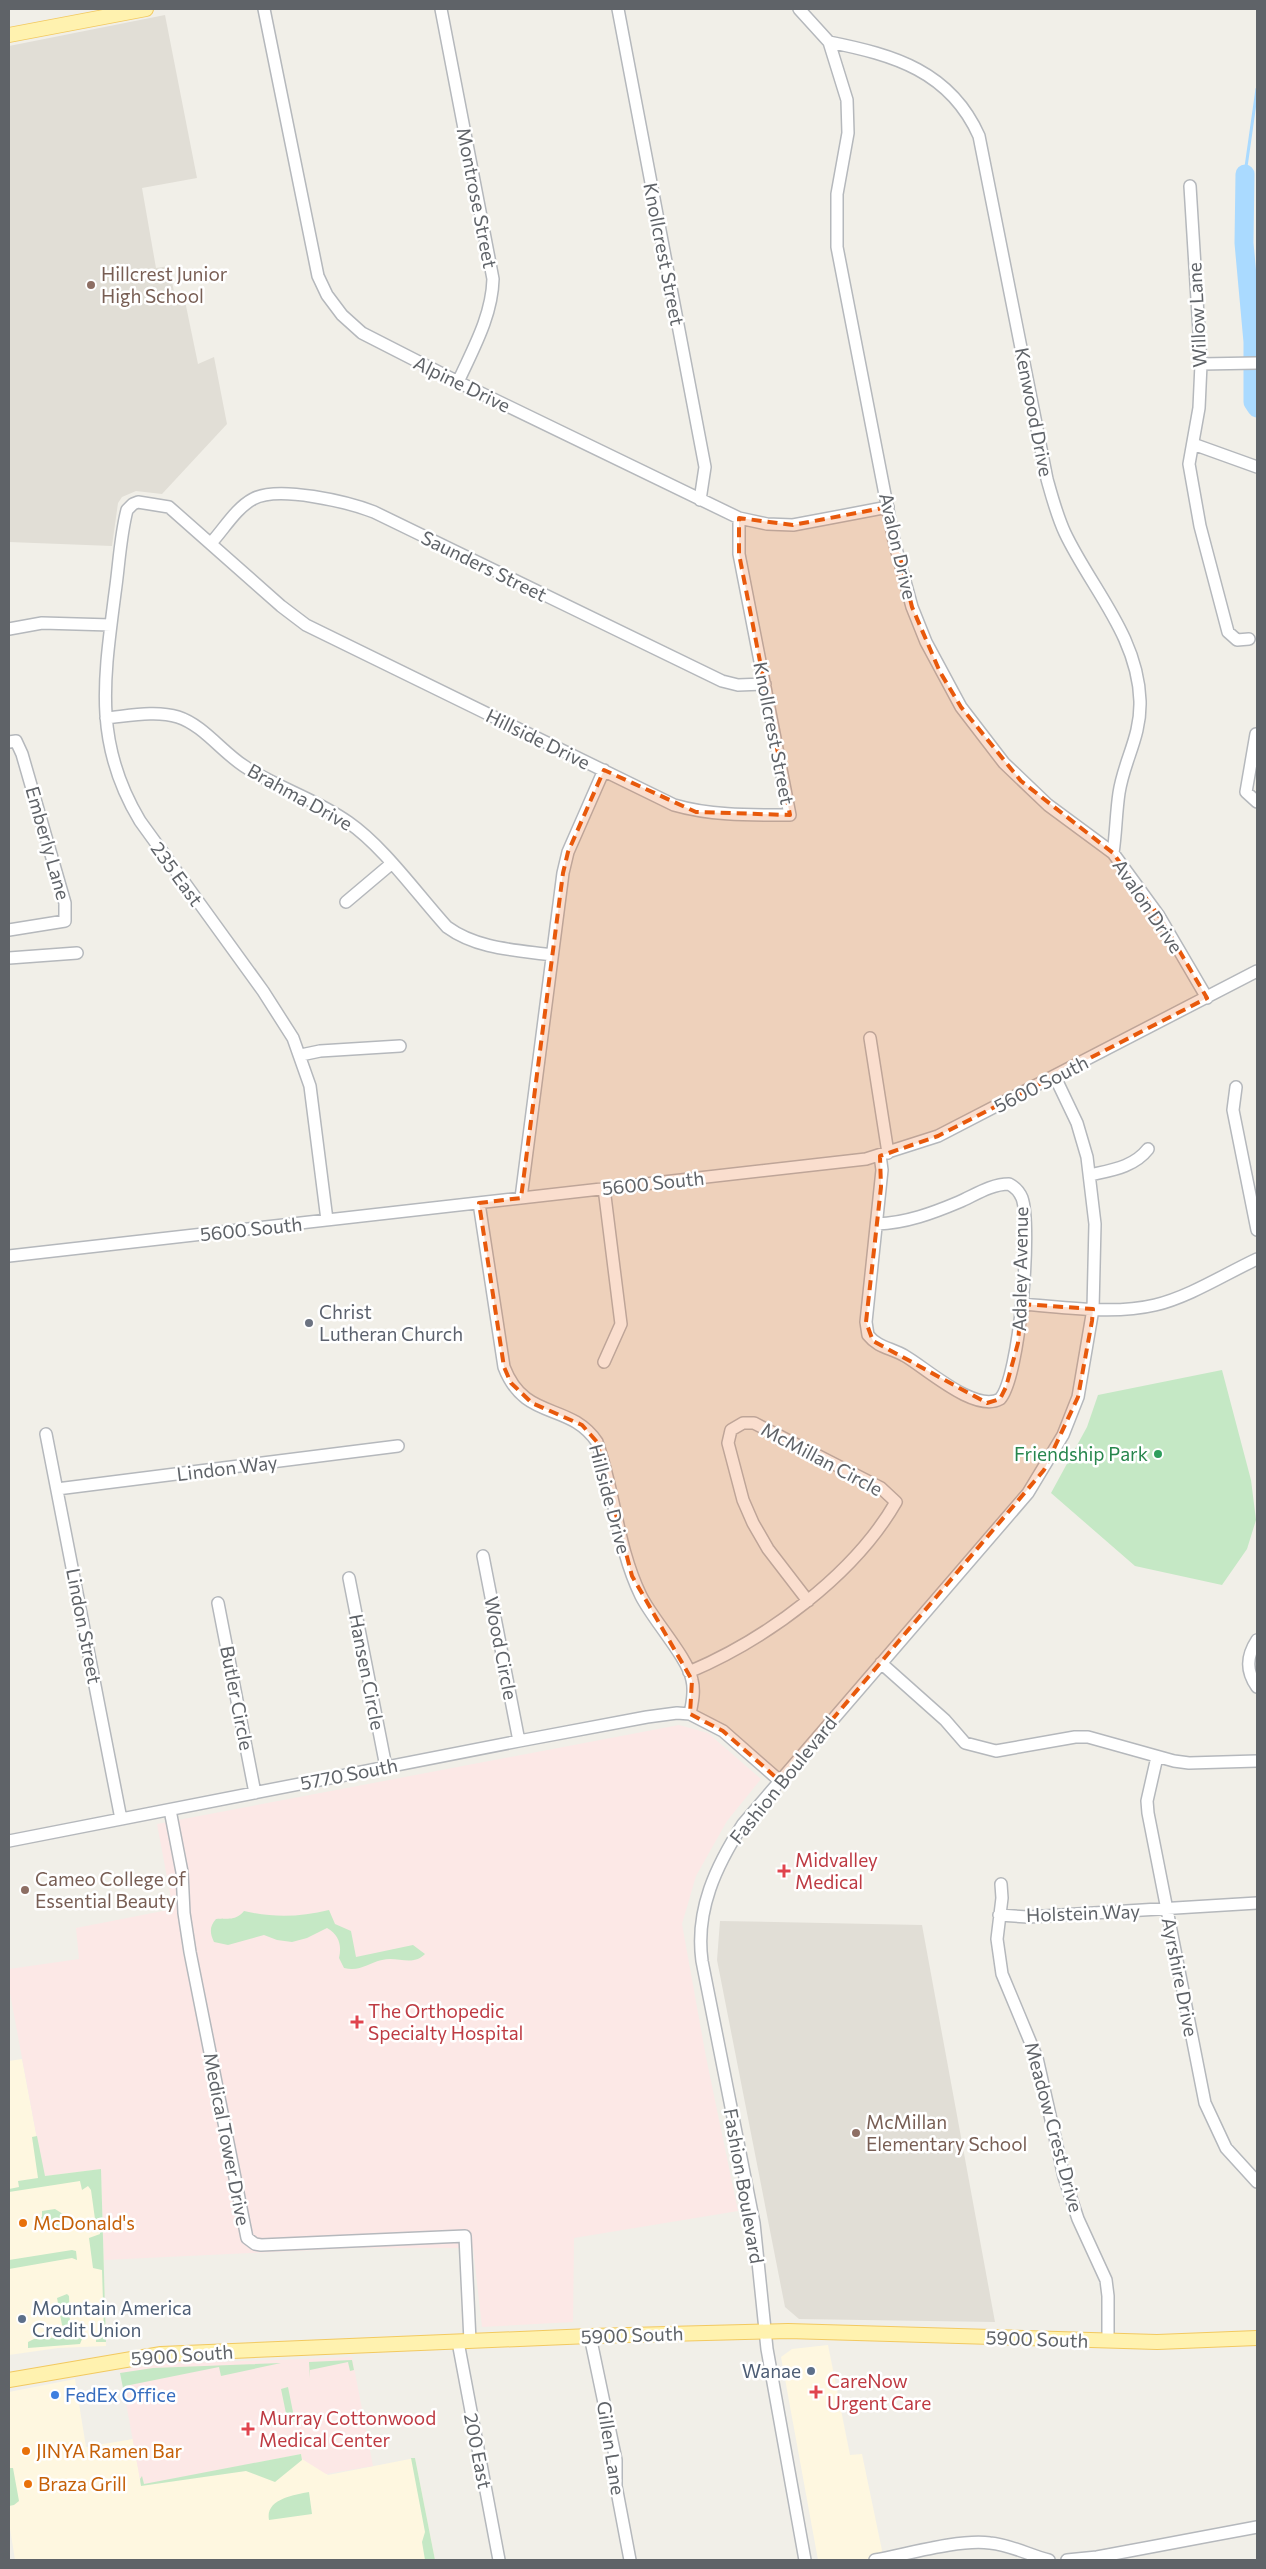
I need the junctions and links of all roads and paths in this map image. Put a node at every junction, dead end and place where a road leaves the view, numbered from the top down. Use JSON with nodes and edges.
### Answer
{"nodes":[{"id":1,"x":146,"y":9,"type":"edge"},
{"id":2,"x":264,"y":9,"type":"edge"},
{"id":3,"x":441,"y":9,"type":"edge"},
{"id":4,"x":618,"y":9,"type":"edge"},
{"id":5,"x":799,"y":9,"type":"edge"},
{"id":6,"x":9,"y":35,"type":"edge"},
{"id":7,"x":829,"y":42,"type":"junction"},
{"id":8,"x":1190,"y":186,"type":"dead end"},
{"id":9,"x":1253,"y":363,"type":"edge"},
{"id":10,"x":1202,"y":364,"type":"junction"},
{"id":11,"x":458,"y":382,"type":"junction"},
{"id":12,"x":1193,"y":444,"type":"junction"},
{"id":13,"x":1257,"y":468,"type":"edge"},
{"id":14,"x":700,"y":500,"type":"junction"},
{"id":15,"x":130,"y":506,"type":"joint"},
{"id":16,"x":888,"y":508,"type":"junction"},
{"id":17,"x":739,"y":518,"type":"junction"},
{"id":18,"x":211,"y":543,"type":"junction"},
{"id":19,"x":111,"y":626,"type":"junction"},
{"id":20,"x":9,"y":629,"type":"edge"},
{"id":21,"x":1250,"y":639,"type":"dead end"},
{"id":22,"x":765,"y":684,"type":"junction"},
{"id":23,"x":106,"y":718,"type":"junction"},
{"id":24,"x":1256,"y":734,"type":"edge"},
{"id":25,"x":12,"y":741,"type":"edge"},
{"id":26,"x":604,"y":770,"type":"junction"},
{"id":27,"x":1257,"y":802,"type":"edge"},
{"id":28,"x":1113,"y":853,"type":"junction"},
{"id":29,"x":391,"y":864,"type":"junction"},
{"id":30,"x":346,"y":902,"type":"dead end"},
{"id":31,"x":9,"y":930,"type":"edge"},
{"id":32,"x":77,"y":953,"type":"dead end"},
{"id":33,"x":552,"y":955,"type":"junction"},
{"id":34,"x":9,"y":958,"type":"edge"},
{"id":35,"x":1257,"y":971,"type":"edge"},
{"id":36,"x":1207,"y":998,"type":"junction"},
{"id":37,"x":870,"y":1038,"type":"dead end"},
{"id":38,"x":400,"y":1046,"type":"dead end"},
{"id":39,"x":301,"y":1055,"type":"junction"},
{"id":40,"x":1055,"y":1077,"type":"junction"},
{"id":41,"x":1236,"y":1087,"type":"dead end"},
{"id":42,"x":1148,"y":1149,"type":"dead end"},
{"id":43,"x":884,"y":1154,"type":"junction"},
{"id":44,"x":1090,"y":1175,"type":"junction"},
{"id":45,"x":604,"y":1188,"type":"junction"},
{"id":46,"x":521,"y":1198,"type":"junction"},
{"id":47,"x":479,"y":1203,"type":"junction"},
{"id":48,"x":328,"y":1220,"type":"junction"},
{"id":49,"x":877,"y":1224,"type":"junction"},
{"id":50,"x":1257,"y":1230,"type":"edge"},
{"id":51,"x":9,"y":1256,"type":"edge"},
{"id":52,"x":1257,"y":1259,"type":"edge"},
{"id":53,"x":1021,"y":1304,"type":"junction"},
{"id":54,"x":1093,"y":1309,"type":"junction"},
{"id":55,"x":604,"y":1362,"type":"dead end"},
{"id":56,"x":46,"y":1434,"type":"dead end"},
{"id":57,"x":398,"y":1446,"type":"dead end"},
{"id":58,"x":57,"y":1489,"type":"junction"},
{"id":59,"x":482,"y":1556,"type":"dead end"},
{"id":60,"x":349,"y":1578,"type":"dead end"},
{"id":61,"x":808,"y":1601,"type":"junction"},
{"id":62,"x":218,"y":1603,"type":"dead end"},
{"id":63,"x":1255,"y":1643,"type":"edge"},
{"id":64,"x":881,"y":1663,"type":"junction"},
{"id":65,"x":690,"y":1672,"type":"junction"},
{"id":66,"x":1257,"y":1687,"type":"edge"},
{"id":67,"x":690,"y":1714,"type":"junction"},
{"id":68,"x":519,"y":1741,"type":"junction"},
{"id":69,"x":1157,"y":1757,"type":"junction"},
{"id":70,"x":1257,"y":1762,"type":"edge"},
{"id":71,"x":386,"y":1767,"type":"junction"},
{"id":72,"x":780,"y":1781,"type":"junction"},
{"id":73,"x":255,"y":1792,"type":"junction"},
{"id":74,"x":170,"y":1810,"type":"junction"},
{"id":75,"x":121,"y":1819,"type":"junction"},
{"id":76,"x":9,"y":1841,"type":"edge"},
{"id":77,"x":1000,"y":1884,"type":"dead end"},
{"id":78,"x":1257,"y":1903,"type":"edge"},
{"id":79,"x":1167,"y":1909,"type":"junction"},
{"id":80,"x":1000,"y":1915,"type":"junction"},
{"id":81,"x":1257,"y":2182,"type":"edge"},
{"id":82,"x":764,"y":2332,"type":"junction"},
{"id":83,"x":590,"y":2336,"type":"junction"},
{"id":84,"x":1257,"y":2338,"type":"edge"},
{"id":85,"x":464,"y":2341,"type":"junction"},
{"id":86,"x":1108,"y":2341,"type":"junction"},
{"id":87,"x":9,"y":2380,"type":"edge"},
{"id":88,"x":1257,"y":2527,"type":"edge"},
{"id":89,"x":1098,"y":2559,"type":"edge"},
{"id":90,"x":499,"y":2560,"type":"edge"},
{"id":91,"x":630,"y":2560,"type":"edge"},
{"id":92,"x":806,"y":2560,"type":"edge"},
{"id":93,"x":875,"y":2560,"type":"edge"},
{"id":94,"x":1050,"y":2560,"type":"edge"},
{"id":95,"x":1067,"y":2560,"type":"edge"}],
"edges":[{"from":1,"to":6,"type":"main road"},
{"from":2,"to":11,"type":"street","name":"Alpine Drive"},
{"from":3,"to":11,"type":"street","name":"Montrose Street"},
{"from":4,"to":14,"type":"street","name":"Knollcrest Street"},
{"from":5,"to":7,"type":"street","name":"Avalon Drive"},
{"from":7,"to":16,"type":"street","name":"Avalon Drive"},
{"from":7,"to":28,"type":"street","name":"Kenwood Drive"},
{"from":8,"to":10,"type":"street","name":"Willow Lane"},
{"from":9,"to":10,"type":"street"},
{"from":10,"to":12,"type":"street","name":"Willow Lane"},
{"from":11,"to":14,"type":"street","name":"Alpine Drive"},
{"from":12,"to":13,"type":"street"},
{"from":12,"to":21,"type":"street","name":"Willow Lane"},
{"from":14,"to":17,"type":"street","name":"Alpine Drive"},
{"from":15,"to":18,"type":"street","name":"Hillside Drive"},
{"from":15,"to":19,"type":"street","name":"235 East"},
{"from":16,"to":17,"type":"street","name":"Alpine Drive"},
{"from":16,"to":28,"type":"street","name":"Avalon Drive"},
{"from":17,"to":22,"type":"street","name":"Knollcrest Street"},
{"from":18,"to":22,"type":"street","name":"Saunders Street"},
{"from":18,"to":26,"type":"street","name":"Hillside Drive"},
{"from":19,"to":20,"type":"street"},
{"from":19,"to":23,"type":"street","name":"235 East"},
{"from":22,"to":26,"type":"street","name":"Knollcrest Street"},
{"from":23,"to":29,"type":"street","name":"Brahma Drive"},
{"from":23,"to":39,"type":"street","name":"235 East"},
{"from":24,"to":27,"type":"street"},
{"from":25,"to":31,"type":"street","name":"Emberly Lane"},
{"from":26,"to":33,"type":"street","name":"Hillside Drive"},
{"from":28,"to":36,"type":"street","name":"Avalon Drive"},
{"from":29,"to":30,"type":"street"},
{"from":29,"to":33,"type":"street","name":"Brahma Drive"},
{"from":32,"to":34,"type":"street"},
{"from":33,"to":46,"type":"street","name":"Hillside Drive"},
{"from":35,"to":36,"type":"street","name":"5600 South"},
{"from":36,"to":40,"type":"street","name":"5600 South"},
{"from":37,"to":43,"type":"street"},
{"from":38,"to":39,"type":"street"},
{"from":39,"to":48,"type":"street","name":"235 East"},
{"from":40,"to":43,"type":"street","name":"5600 South"},
{"from":40,"to":44,"type":"street","name":"Fashion Boulevard"},
{"from":41,"to":50,"type":"street"},
{"from":42,"to":44,"type":"street"},
{"from":43,"to":45,"type":"street","name":"5600 South"},
{"from":43,"to":49,"type":"street"},
{"from":44,"to":54,"type":"street","name":"Fashion Boulevard"},
{"from":45,"to":46,"type":"street","name":"5600 South"},
{"from":45,"to":55,"type":"street"},
{"from":46,"to":47,"type":"street","name":"5600 South"},
{"from":47,"to":48,"type":"street","name":"5600 South"},
{"from":47,"to":65,"type":"street","name":"Hillside Drive"},
{"from":48,"to":51,"type":"street","name":"5600 South"},
{"from":49,"to":53,"type":"street","name":"Adaley Avenue"},
{"from":49,"to":53,"type":"street","name":"Adaley Avenue"},
{"from":52,"to":54,"type":"street"},
{"from":53,"to":54,"type":"street"},
{"from":54,"to":64,"type":"street","name":"Fashion Boulevard"},
{"from":56,"to":58,"type":"street","name":"Lindon Street"},
{"from":57,"to":58,"type":"street","name":"Lindon Way"},
{"from":58,"to":75,"type":"street","name":"Lindon Street"},
{"from":59,"to":68,"type":"street","name":"Wood Circle"},
{"from":60,"to":71,"type":"street","name":"Hansen Circle"},
{"from":61,"to":61,"type":"street","name":"McMillan Circle"},
{"from":61,"to":65,"type":"street"},
{"from":62,"to":73,"type":"street","name":"Butler Circle"},
{"from":63,"to":66,"type":"street"},
{"from":64,"to":69,"type":"street"},
{"from":64,"to":72,"type":"street","name":"Fashion Boulevard"},
{"from":65,"to":67,"type":"street"},
{"from":67,"to":68,"type":"street","name":"5770 South"},
{"from":67,"to":72,"type":"street"},
{"from":68,"to":71,"type":"street","name":"5770 South"},
{"from":69,"to":70,"type":"street"},
{"from":69,"to":79,"type":"street","name":"Ayrshire Drive"},
{"from":71,"to":73,"type":"street","name":"5770 South"},
{"from":72,"to":82,"type":"street","name":"Fashion Boulevard"},
{"from":73,"to":74,"type":"street","name":"5770 South"},
{"from":74,"to":75,"type":"street","name":"5770 South"},
{"from":74,"to":85,"type":"street","name":"Medical Tower Drive"},
{"from":75,"to":76,"type":"street","name":"5770 South"},
{"from":77,"to":80,"type":"street","name":"Meadow Crest Drive"},
{"from":78,"to":79,"type":"street","name":"Holstein Way"},
{"from":79,"to":80,"type":"street","name":"Holstein Way"},
{"from":79,"to":81,"type":"street","name":"Ayrshire Drive"},
{"from":80,"to":86,"type":"street","name":"Meadow Crest Drive"},
{"from":82,"to":83,"type":"main road","name":"5900 South"},
{"from":82,"to":86,"type":"main road","name":"5900 South"},
{"from":82,"to":92,"type":"street","name":"Fashion Boulevard"},
{"from":83,"to":85,"type":"main road","name":"5900 South"},
{"from":83,"to":91,"type":"street","name":"Gillen Lane"},
{"from":84,"to":86,"type":"main road","name":"5900 South"},
{"from":85,"to":87,"type":"main road","name":"5900 South"},
{"from":85,"to":90,"type":"street","name":"200 East"},
{"from":88,"to":89,"type":"street"},
{"from":89,"to":95,"type":"street"},
{"from":93,"to":94,"type":"street"}]}
